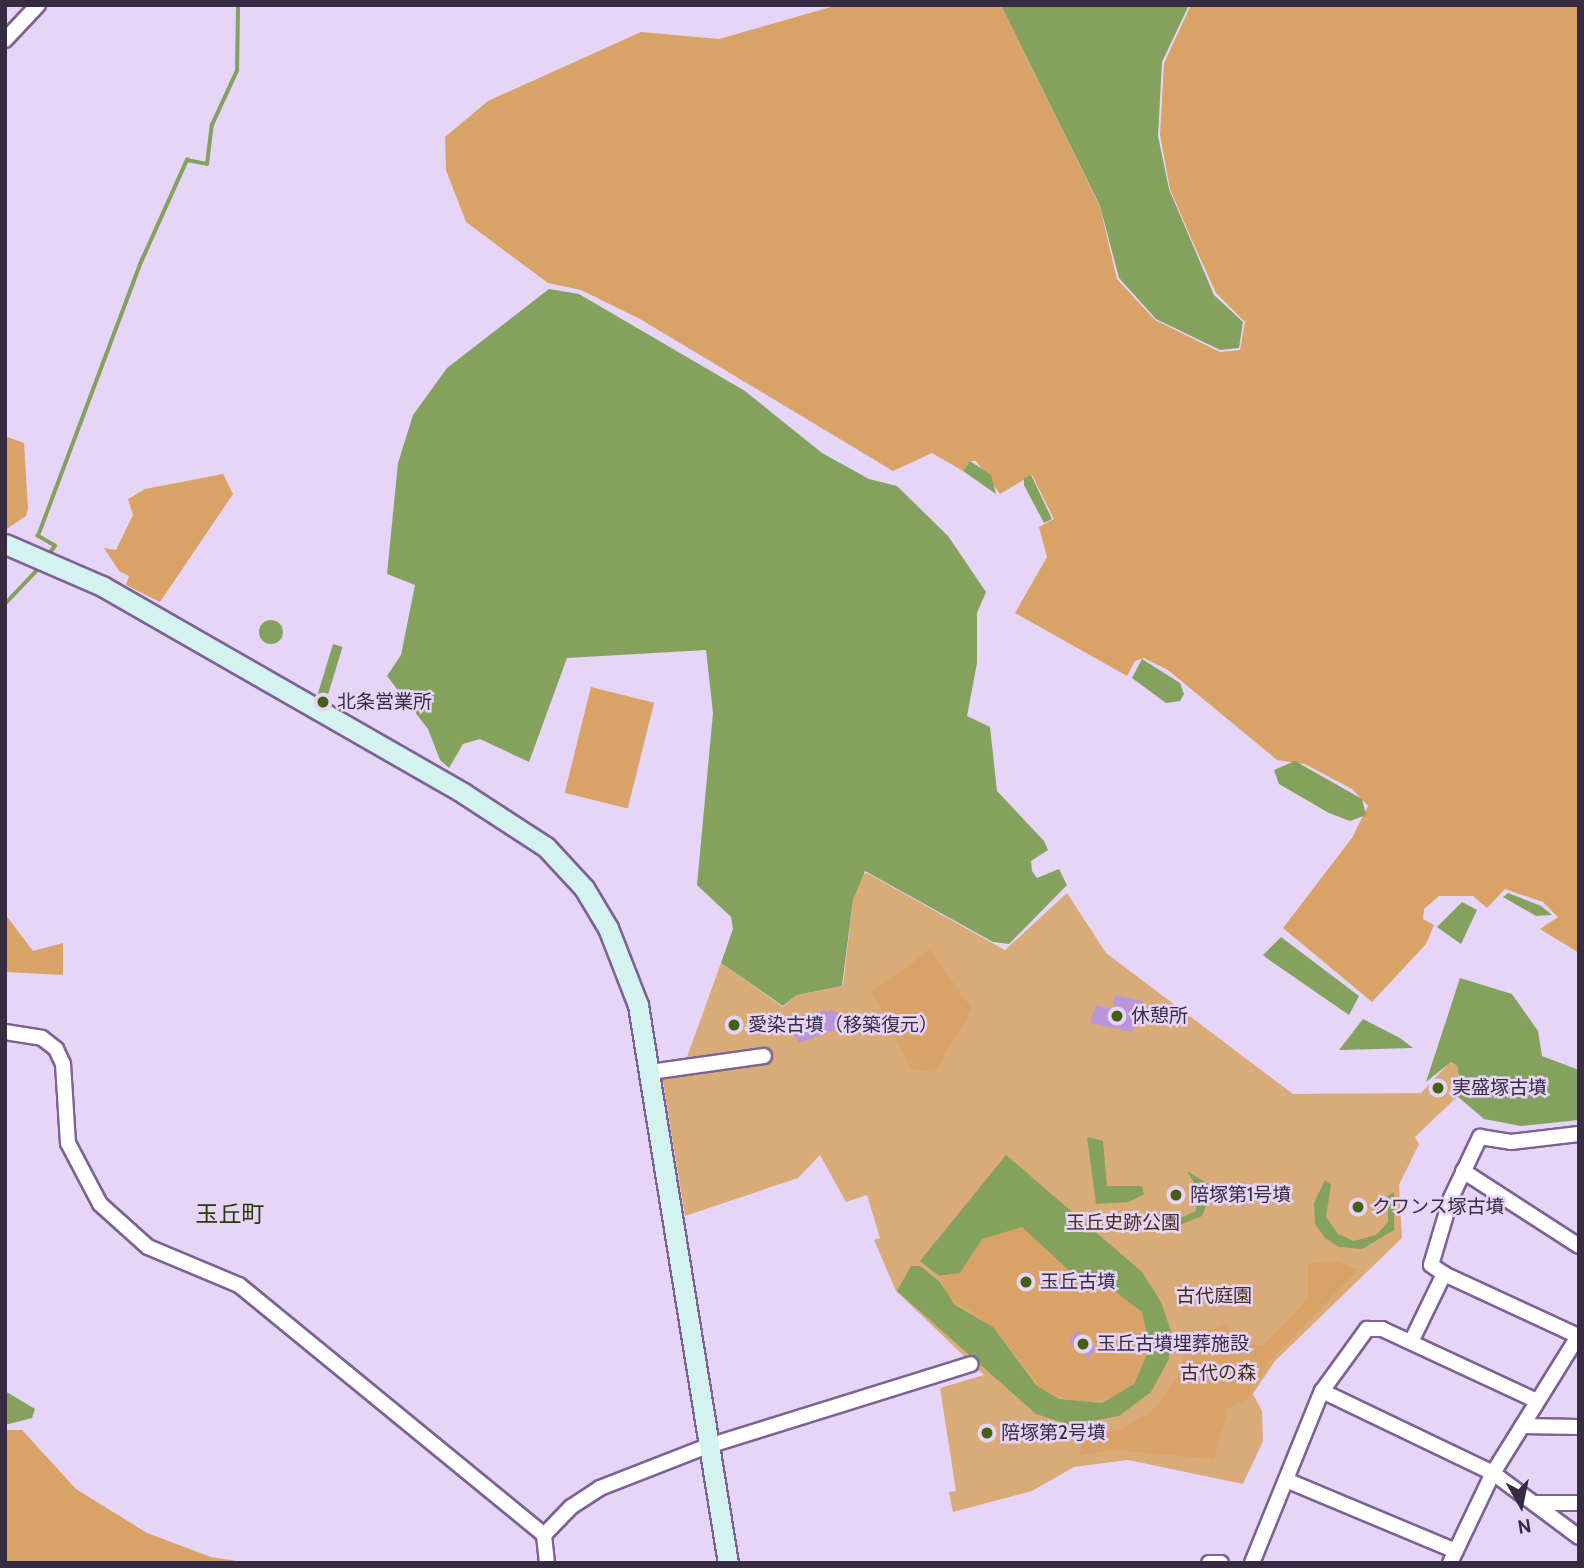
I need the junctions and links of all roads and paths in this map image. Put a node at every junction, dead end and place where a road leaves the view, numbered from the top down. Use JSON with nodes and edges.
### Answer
{"nodes":[{"id":1,"x":38,"y":5,"type":"edge"},
{"id":2,"x":5,"y":40,"type":"edge"},
{"id":3,"x":5,"y":544,"type":"edge"},
{"id":4,"x":5,"y":1032,"type":"edge"},
{"id":5,"x":764,"y":1056,"type":"dead end"},
{"id":6,"x":650,"y":1072,"type":"junction"},
{"id":7,"x":1579,"y":1134,"type":"edge"},
{"id":8,"x":1463,"y":1171,"type":"junction"},
{"id":9,"x":1579,"y":1246,"type":"edge"},
{"id":10,"x":1444,"y":1273,"type":"junction"},
{"id":11,"x":1578,"y":1336,"type":"edge"},
{"id":12,"x":1411,"y":1342,"type":"junction"},
{"id":13,"x":1574,"y":1351,"type":"edge"},
{"id":14,"x":971,"y":1364,"type":"dead end"},
{"id":15,"x":1322,"y":1391,"type":"junction"},
{"id":16,"x":1537,"y":1401,"type":"junction"},
{"id":17,"x":1522,"y":1426,"type":"junction"},
{"id":18,"x":1579,"y":1427,"type":"edge"},
{"id":19,"x":708,"y":1446,"type":"junction"},
{"id":20,"x":1493,"y":1473,"type":"junction"},
{"id":21,"x":1286,"y":1480,"type":"junction"},
{"id":22,"x":1537,"y":1503,"type":"junction"},
{"id":23,"x":1579,"y":1503,"type":"edge"},
{"id":24,"x":544,"y":1535,"type":"junction"},
{"id":25,"x":1579,"y":1537,"type":"edge"},
{"id":26,"x":1453,"y":1557,"type":"edge"},
{"id":27,"x":547,"y":1563,"type":"edge"},
{"id":28,"x":728,"y":1563,"type":"edge"},
{"id":29,"x":1209,"y":1563,"type":"edge"},
{"id":30,"x":1221,"y":1563,"type":"edge"},
{"id":31,"x":1252,"y":1563,"type":"edge"}],
"edges":[{"from":1,"to":2,"type":"street"},
{"from":3,"to":6,"type":"street"},
{"from":4,"to":24,"type":"street"},
{"from":5,"to":6,"type":"street"},
{"from":6,"to":19,"type":"street"},
{"from":7,"to":8,"type":"street"},
{"from":8,"to":9,"type":"street"},
{"from":8,"to":10,"type":"street"},
{"from":10,"to":11,"type":"street"},
{"from":10,"to":12,"type":"street"},
{"from":11,"to":13,"type":"street"},
{"from":12,"to":15,"type":"street"},
{"from":12,"to":16,"type":"street"},
{"from":13,"to":16,"type":"street"},
{"from":14,"to":19,"type":"street"},
{"from":15,"to":20,"type":"street"},
{"from":15,"to":21,"type":"street"},
{"from":16,"to":17,"type":"street"},
{"from":17,"to":18,"type":"street"},
{"from":17,"to":20,"type":"street"},
{"from":19,"to":24,"type":"street"},
{"from":19,"to":28,"type":"street"},
{"from":20,"to":22,"type":"street"},
{"from":20,"to":26,"type":"street"},
{"from":21,"to":26,"type":"street"},
{"from":21,"to":31,"type":"street"},
{"from":22,"to":23,"type":"street"},
{"from":22,"to":25,"type":"street"},
{"from":24,"to":27,"type":"street"},
{"from":29,"to":30,"type":"street"}]}
